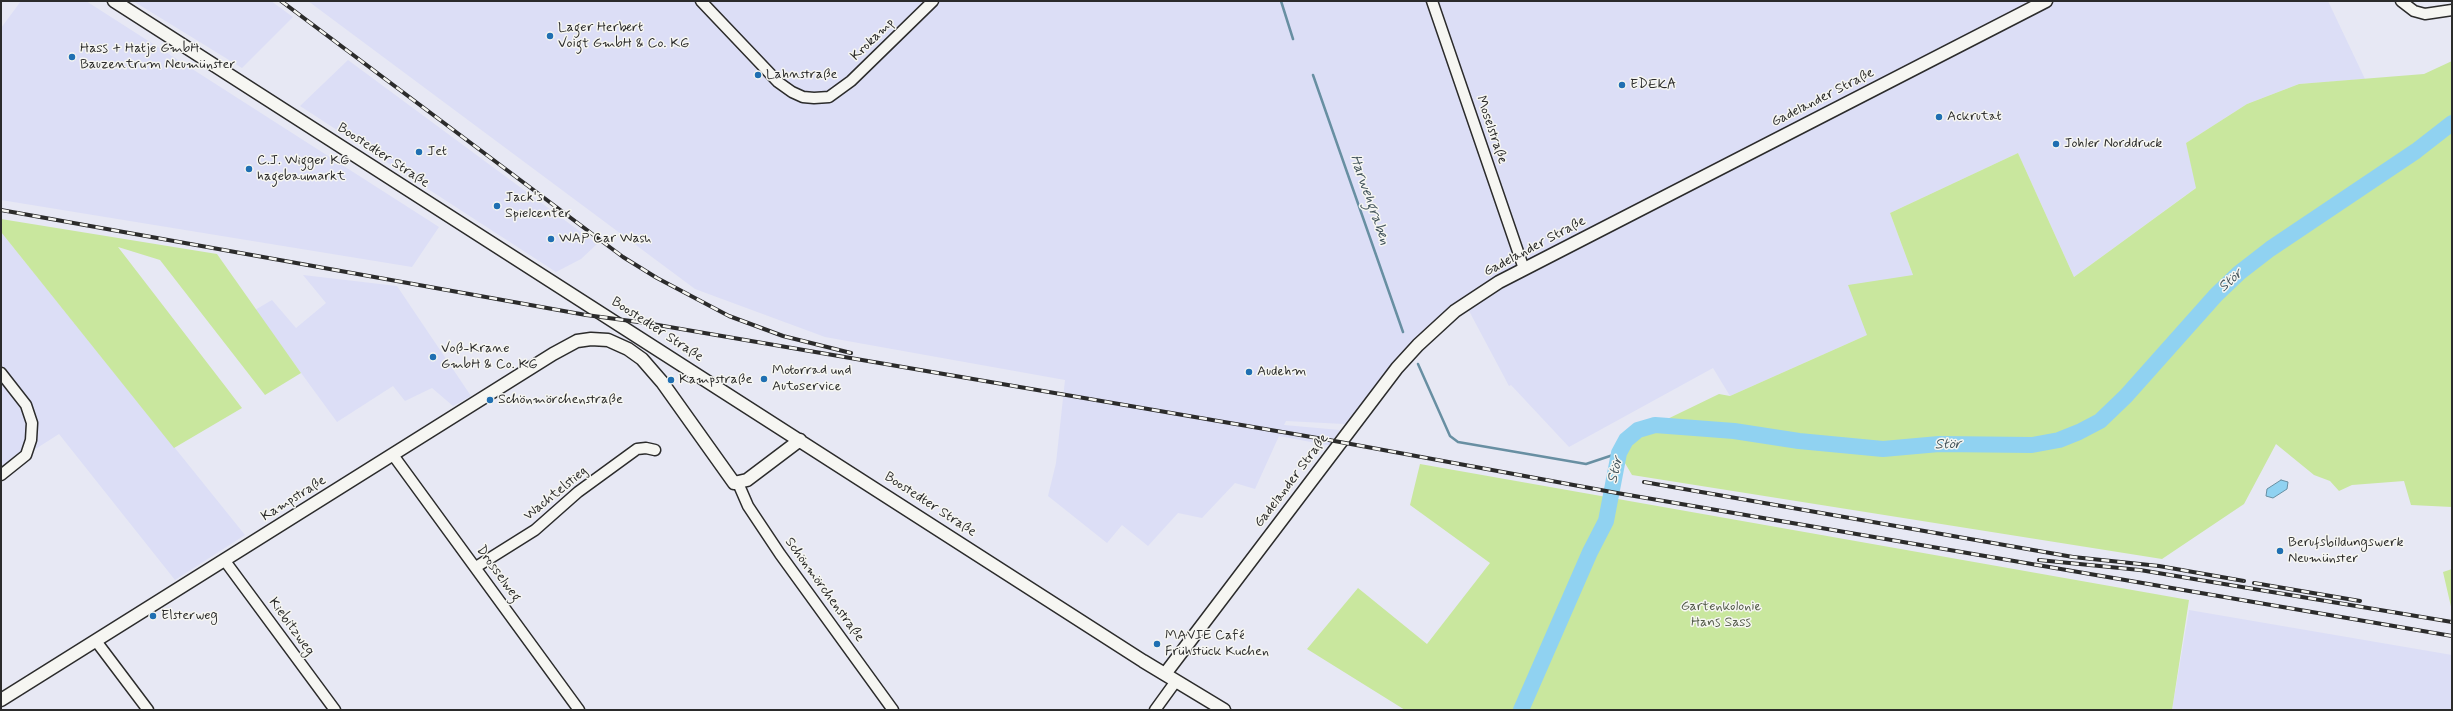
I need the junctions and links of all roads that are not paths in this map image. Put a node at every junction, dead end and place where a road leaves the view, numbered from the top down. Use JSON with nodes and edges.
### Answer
{"nodes":[{"id":1,"x":114,"y":1,"type":"edge"},
{"id":2,"x":701,"y":1,"type":"edge"},
{"id":3,"x":933,"y":1,"type":"edge"},
{"id":4,"x":1432,"y":1,"type":"edge"},
{"id":5,"x":2046,"y":1,"type":"edge"},
{"id":6,"x":2400,"y":1,"type":"edge"},
{"id":7,"x":2452,"y":10,"type":"edge"},
{"id":8,"x":1524,"y":269,"type":"junction"},
{"id":9,"x":608,"y":340,"type":"joint"},
{"id":10,"x":1,"y":373,"type":"edge"},
{"id":11,"x":800,"y":440,"type":"junction"},
{"id":12,"x":655,"y":450,"type":"dead end"},
{"id":13,"x":393,"y":455,"type":"junction"},
{"id":14,"x":1,"y":475,"type":"edge"},
{"id":15,"x":738,"y":483,"type":"junction"},
{"id":16,"x":225,"y":560,"type":"junction"},
{"id":17,"x":476,"y":567,"type":"junction"},
{"id":18,"x":96,"y":641,"type":"junction"},
{"id":19,"x":1165,"y":674,"type":"junction"},
{"id":20,"x":1176,"y":681,"type":"junction"},
{"id":21,"x":3,"y":696,"type":"edge"},
{"id":22,"x":148,"y":710,"type":"edge"},
{"id":23,"x":335,"y":710,"type":"edge"},
{"id":24,"x":579,"y":710,"type":"edge"},
{"id":25,"x":893,"y":710,"type":"edge"},
{"id":26,"x":1155,"y":710,"type":"edge"},
{"id":27,"x":1224,"y":710,"type":"edge"}],
"edges":[{"from":1,"to":11,"type":"street","name":"Boostedter Straße"},
{"from":2,"to":3,"type":"street","name":"Krokamp"},
{"from":4,"to":8,"type":"street","name":"Moselstraße"},
{"from":5,"to":8,"type":"street","name":"Gadelander Straße"},
{"from":6,"to":7,"type":"street"},
{"from":8,"to":19,"type":"street","name":"Gadelander Straße"},
{"from":9,"to":13,"type":"street","name":"Kampstraße"},
{"from":9,"to":15,"type":"street","name":"Schönmörchenstraße"},
{"from":10,"to":14,"type":"street"},
{"from":11,"to":15,"type":"street"},
{"from":11,"to":19,"type":"street","name":"Boostedter Straße"},
{"from":12,"to":17,"type":"street","name":"Wachtelstieg"},
{"from":13,"to":16,"type":"street","name":"Kampstraße"},
{"from":13,"to":17,"type":"street","name":"Drosselweg"},
{"from":15,"to":25,"type":"street","name":"Schönmörchenstraße"},
{"from":16,"to":18,"type":"street","name":"Kampstraße"},
{"from":16,"to":23,"type":"street","name":"Kiebitzweg"},
{"from":17,"to":24,"type":"street","name":"Drosselweg"},
{"from":18,"to":21,"type":"street","name":"Kampstraße"},
{"from":18,"to":22,"type":"street"},
{"from":19,"to":20,"type":"street","name":"Boostedter Straße"},
{"from":20,"to":26,"type":"street"},
{"from":20,"to":27,"type":"street","name":"Boostedter Straße"}]}
